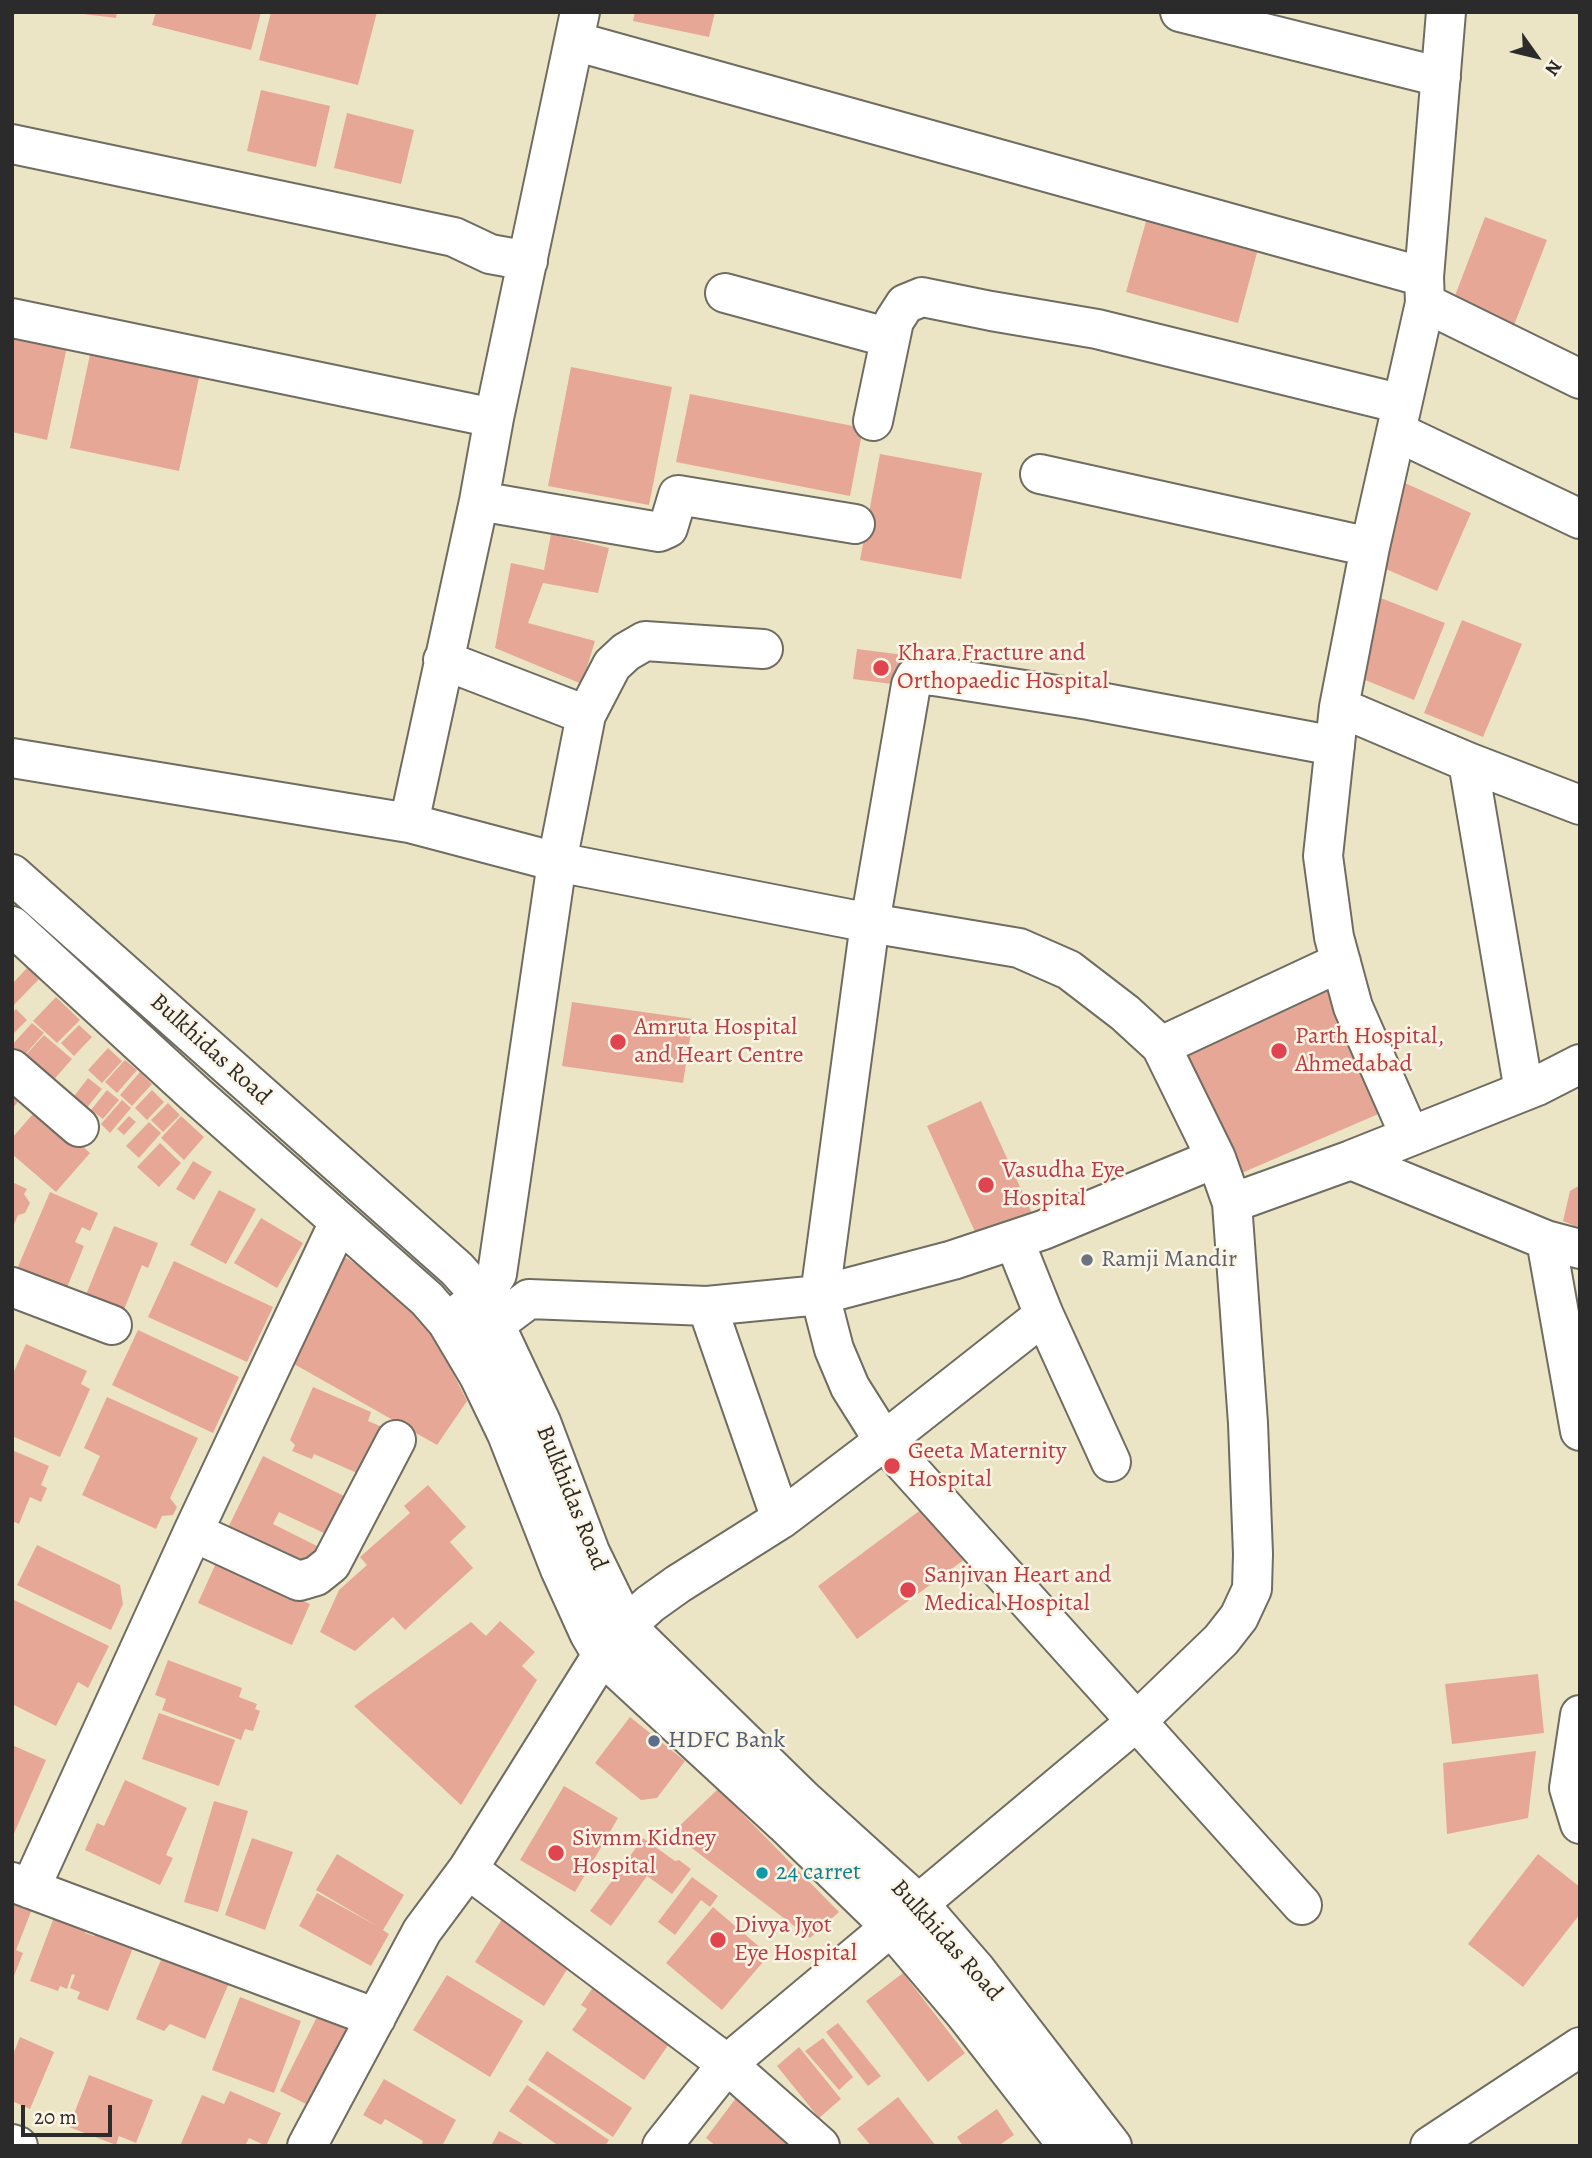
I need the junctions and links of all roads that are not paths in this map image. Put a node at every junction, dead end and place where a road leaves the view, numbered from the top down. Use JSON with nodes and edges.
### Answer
{"nodes":[{"id":1,"x":1180,"y":12,"type":"edge"},
{"id":2,"x":1446,"y":12,"type":"edge"},
{"id":3,"x":577,"y":27,"type":"edge"},
{"id":4,"x":1441,"y":77,"type":"junction"},
{"id":5,"x":12,"y":144,"type":"edge"},
{"id":6,"x":528,"y":261,"type":"junction"},
{"id":7,"x":1425,"y":290,"type":"junction"},
{"id":8,"x":725,"y":293,"type":"dead end"},
{"id":9,"x":12,"y":318,"type":"edge"},
{"id":10,"x":890,"y":338,"type":"junction"},
{"id":11,"x":1580,"y":379,"type":"edge"},
{"id":12,"x":494,"y":418,"type":"junction"},
{"id":13,"x":1399,"y":418,"type":"junction"},
{"id":14,"x":873,"y":421,"type":"dead end"},
{"id":15,"x":1040,"y":474,"type":"dead end"},
{"id":16,"x":479,"y":501,"type":"junction"},
{"id":17,"x":1580,"y":519,"type":"edge"},
{"id":18,"x":855,"y":524,"type":"dead end"},
{"id":19,"x":1370,"y":547,"type":"junction"},
{"id":20,"x":763,"y":649,"type":"dead end"},
{"id":21,"x":443,"y":660,"type":"junction"},
{"id":22,"x":1339,"y":708,"type":"junction"},
{"id":23,"x":586,"y":715,"type":"junction"},
{"id":24,"x":1335,"y":746,"type":"junction"},
{"id":25,"x":12,"y":758,"type":"edge"},
{"id":26,"x":1468,"y":762,"type":"junction"},
{"id":27,"x":1580,"y":805,"type":"edge"},
{"id":28,"x":409,"y":823,"type":"junction"},
{"id":29,"x":556,"y":862,"type":"junction"},
{"id":30,"x":12,"y":874,"type":"edge"},
{"id":31,"x":870,"y":923,"type":"junction"},
{"id":32,"x":12,"y":926,"type":"edge"},
{"id":33,"x":1341,"y":962,"type":"junction"},
{"id":34,"x":1161,"y":1046,"type":"junction"},
{"id":35,"x":1580,"y":1064,"type":"edge"},
{"id":36,"x":12,"y":1069,"type":"edge"},
{"id":37,"x":1524,"y":1091,"type":"junction"},
{"id":38,"x":79,"y":1127,"type":"dead end"},
{"id":39,"x":1410,"y":1136,"type":"junction"},
{"id":40,"x":1216,"y":1158,"type":"junction"},
{"id":41,"x":1351,"y":1160,"type":"junction"},
{"id":42,"x":1232,"y":1203,"type":"junction"},
{"id":43,"x":339,"y":1222,"type":"junction"},
{"id":44,"x":1014,"y":1240,"type":"junction"},
{"id":45,"x":1563,"y":1245,"type":"edge"},
{"id":46,"x":12,"y":1287,"type":"edge"},
{"id":47,"x":820,"y":1295,"type":"junction"},
{"id":48,"x":707,"y":1307,"type":"junction"},
{"id":49,"x":489,"y":1311,"type":"junction"},
{"id":50,"x":1044,"y":1315,"type":"junction"},
{"id":51,"x":112,"y":1325,"type":"dead end"},
{"id":52,"x":455,"y":1335,"type":"junction"},
{"id":53,"x":1580,"y":1431,"type":"edge"},
{"id":54,"x":396,"y":1440,"type":"dead end"},
{"id":55,"x":884,"y":1441,"type":"junction"},
{"id":56,"x":1111,"y":1462,"type":"dead end"},
{"id":57,"x":781,"y":1519,"type":"junction"},
{"id":58,"x":193,"y":1532,"type":"junction"},
{"id":59,"x":614,"y":1640,"type":"junction"},
{"id":60,"x":1580,"y":1715,"type":"edge"},
{"id":61,"x":1138,"y":1721,"type":"junction"},
{"id":62,"x":1580,"y":1824,"type":"edge"},
{"id":63,"x":468,"y":1869,"type":"junction"},
{"id":64,"x":21,"y":1886,"type":"edge"},
{"id":65,"x":1302,"y":1905,"type":"dead end"},
{"id":66,"x":905,"y":1916,"type":"junction"},
{"id":67,"x":376,"y":2018,"type":"junction"},
{"id":68,"x":1580,"y":2046,"type":"edge"},
{"id":69,"x":727,"y":2064,"type":"junction"},
{"id":70,"x":12,"y":2144,"type":"edge"},
{"id":71,"x":18,"y":2146,"type":"edge"},
{"id":72,"x":307,"y":2146,"type":"edge"},
{"id":73,"x":662,"y":2146,"type":"edge"},
{"id":74,"x":820,"y":2146,"type":"edge"},
{"id":75,"x":1068,"y":2146,"type":"edge"},
{"id":76,"x":1112,"y":2146,"type":"edge"},
{"id":77,"x":1430,"y":2146,"type":"edge"}],
"edges":[{"from":1,"to":4,"type":"street"},
{"from":2,"to":4,"type":"street"},
{"from":3,"to":6,"type":"street"},
{"from":3,"to":7,"type":"street"},
{"from":4,"to":7,"type":"street"},
{"from":5,"to":6,"type":"street"},
{"from":6,"to":12,"type":"street"},
{"from":7,"to":11,"type":"street"},
{"from":7,"to":13,"type":"street"},
{"from":8,"to":10,"type":"street"},
{"from":9,"to":12,"type":"street"},
{"from":10,"to":13,"type":"street"},
{"from":10,"to":14,"type":"street"},
{"from":12,"to":16,"type":"street"},
{"from":13,"to":17,"type":"street"},
{"from":13,"to":19,"type":"street"},
{"from":15,"to":19,"type":"street"},
{"from":16,"to":18,"type":"street"},
{"from":16,"to":21,"type":"street"},
{"from":19,"to":22,"type":"street"},
{"from":20,"to":23,"type":"street"},
{"from":21,"to":23,"type":"street"},
{"from":21,"to":28,"type":"street"},
{"from":22,"to":24,"type":"street"},
{"from":22,"to":26,"type":"street"},
{"from":23,"to":29,"type":"street"},
{"from":24,"to":31,"type":"street"},
{"from":24,"to":33,"type":"street"},
{"from":25,"to":28,"type":"street"},
{"from":26,"to":27,"type":"street"},
{"from":26,"to":37,"type":"street"},
{"from":28,"to":29,"type":"street"},
{"from":29,"to":31,"type":"street"},
{"from":29,"to":49,"type":"street"},
{"from":30,"to":49,"type":"street","name":"Bulkhidas Road"},
{"from":31,"to":34,"type":"street"},
{"from":31,"to":47,"type":"street"},
{"from":32,"to":43,"type":"street","name":"Bulkhidas Road"},
{"from":33,"to":34,"type":"street"},
{"from":33,"to":39,"type":"street"},
{"from":34,"to":40,"type":"street"},
{"from":35,"to":37,"type":"street"},
{"from":36,"to":38,"type":"street"},
{"from":37,"to":39,"type":"street"},
{"from":39,"to":41,"type":"street"},
{"from":40,"to":42,"type":"street"},
{"from":40,"to":44,"type":"street"},
{"from":41,"to":42,"type":"street"},
{"from":41,"to":45,"type":"street"},
{"from":42,"to":61,"type":"street"},
{"from":43,"to":52,"type":"street","name":"Bulkhidas Road"},
{"from":43,"to":58,"type":"street"},
{"from":44,"to":47,"type":"street"},
{"from":44,"to":50,"type":"street"},
{"from":45,"to":53,"type":"street"},
{"from":46,"to":51,"type":"street"},
{"from":47,"to":48,"type":"street"},
{"from":47,"to":55,"type":"street"},
{"from":48,"to":49,"type":"street"},
{"from":48,"to":57,"type":"street"},
{"from":49,"to":52,"type":"street"},
{"from":49,"to":59,"type":"street","name":"Bulkhidas Road"},
{"from":50,"to":55,"type":"street"},
{"from":50,"to":56,"type":"street"},
{"from":52,"to":59,"type":"street","name":"Bulkhidas Road"},
{"from":54,"to":58,"type":"street"},
{"from":55,"to":57,"type":"street"},
{"from":55,"to":61,"type":"street"},
{"from":57,"to":59,"type":"street"},
{"from":58,"to":64,"type":"street"},
{"from":59,"to":63,"type":"street"},
{"from":59,"to":66,"type":"street","name":"Bulkhidas Road"},
{"from":60,"to":62,"type":"street"},
{"from":61,"to":65,"type":"street"},
{"from":61,"to":66,"type":"street"},
{"from":63,"to":67,"type":"street"},
{"from":63,"to":69,"type":"street"},
{"from":64,"to":67,"type":"street"},
{"from":66,"to":69,"type":"street"},
{"from":66,"to":75,"type":"street","name":"Bulkhidas Road"},
{"from":66,"to":76,"type":"street","name":"Bulkhidas Road"},
{"from":67,"to":72,"type":"street"},
{"from":68,"to":77,"type":"street"},
{"from":69,"to":73,"type":"street"},
{"from":69,"to":74,"type":"street"},
{"from":70,"to":71,"type":"street"}]}
